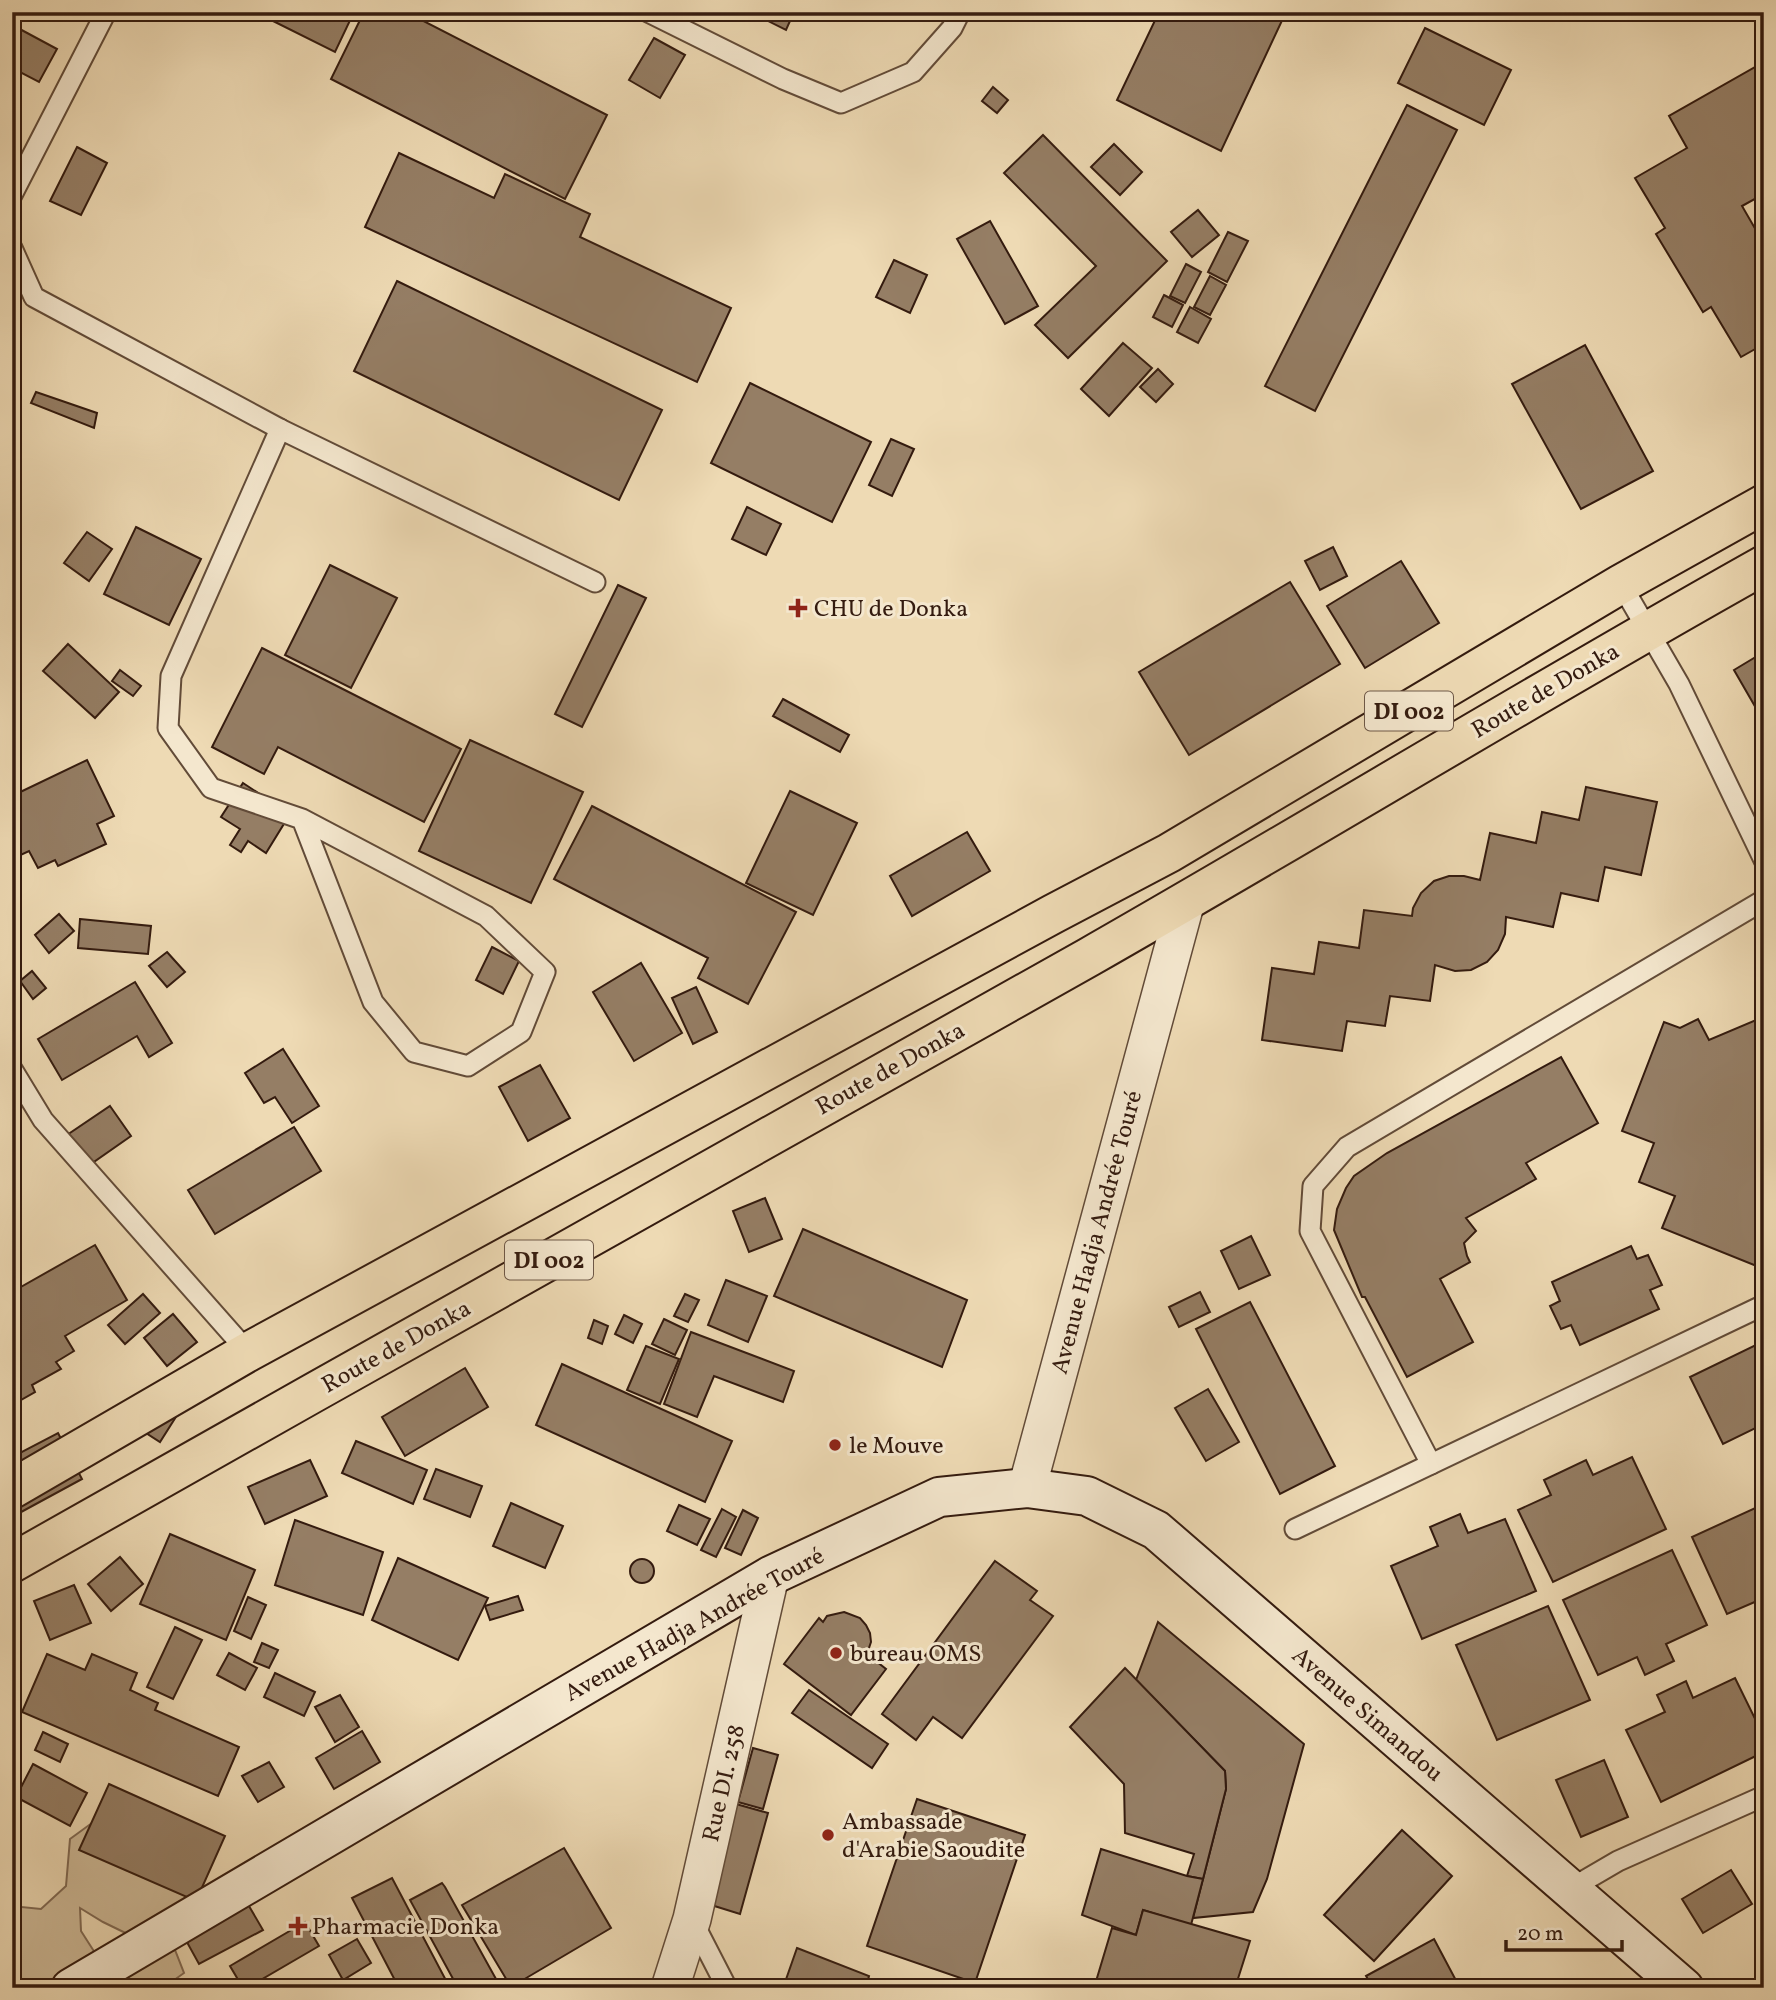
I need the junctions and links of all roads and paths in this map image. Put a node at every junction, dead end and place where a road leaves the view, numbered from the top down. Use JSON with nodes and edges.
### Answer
{"nodes":[{"id":1,"x":106,"y":12,"type":"edge"},
{"id":2,"x":648,"y":12,"type":"edge"},
{"id":3,"x":960,"y":12,"type":"edge"},
{"id":4,"x":12,"y":195,"type":"edge"},
{"id":5,"x":12,"y":248,"type":"edge"},
{"id":6,"x":280,"y":429,"type":"junction"},
{"id":7,"x":1764,"y":504,"type":"edge"},
{"id":8,"x":1764,"y":565,"type":"edge"},
{"id":9,"x":595,"y":583,"type":"dead end"},
{"id":10,"x":1621,"y":584,"type":"junction"},
{"id":11,"x":1648,"y":629,"type":"junction"},
{"id":12,"x":302,"y":819,"type":"junction"},
{"id":13,"x":1764,"y":860,"type":"edge"},
{"id":14,"x":1764,"y":900,"type":"edge"},
{"id":15,"x":1186,"y":901,"type":"junction"},
{"id":16,"x":12,"y":1069,"type":"edge"},
{"id":17,"x":1764,"y":1305,"type":"edge"},
{"id":18,"x":248,"y":1352,"type":"junction"},
{"id":19,"x":1431,"y":1464,"type":"junction"},
{"id":20,"x":1027,"y":1488,"type":"junction"},
{"id":21,"x":12,"y":1489,"type":"edge"},
{"id":22,"x":1296,"y":1529,"type":"dead end"},
{"id":23,"x":12,"y":1563,"type":"edge"},
{"id":24,"x":770,"y":1576,"type":"junction"},
{"id":25,"x":1764,"y":1796,"type":"edge"},
{"id":26,"x":1570,"y":1889,"type":"junction"},
{"id":27,"x":692,"y":1919,"type":"junction"},
{"id":28,"x":71,"y":1988,"type":"edge"},
{"id":29,"x":670,"y":1988,"type":"edge"},
{"id":30,"x":727,"y":1988,"type":"edge"},
{"id":31,"x":1684,"y":1988,"type":"edge"}],
"edges":[{"from":1,"to":4,"type":"lane"},
{"from":2,"to":3,"type":"lane"},
{"from":5,"to":6,"type":"lane"},
{"from":6,"to":9,"type":"lane"},
{"from":6,"to":12,"type":"lane"},
{"from":7,"to":10,"type":"main road","name":"Route de Donka","number":"DI 002"},
{"from":8,"to":11,"type":"main road","name":"Route de Donka","number":"DI 002"},
{"from":10,"to":11,"type":"lane"},
{"from":10,"to":18,"type":"main road","name":"Route de Donka","number":"DI 002"},
{"from":11,"to":13,"type":"lane"},
{"from":11,"to":15,"type":"main road","name":"Route de Donka","number":"DI 002"},
{"from":12,"to":12,"type":"lane"},
{"from":14,"to":19,"type":"lane"},
{"from":15,"to":20,"type":"street","name":"Avenue Hadja Andrée Touré"},
{"from":15,"to":23,"type":"main road","name":"Route de Donka","number":"DI 002"},
{"from":16,"to":18,"type":"lane"},
{"from":17,"to":19,"type":"lane"},
{"from":18,"to":21,"type":"main road","name":"Route de Donka","number":"DI 002"},
{"from":19,"to":22,"type":"lane"},
{"from":20,"to":24,"type":"main road","name":"Avenue Hadja Andrée Touré"},
{"from":20,"to":26,"type":"main road","name":"Avenue Simandou"},
{"from":24,"to":27,"type":"street","name":"Rue DI. 258"},
{"from":24,"to":28,"type":"main road","name":"Avenue Hadja Andrée Touré"},
{"from":25,"to":26,"type":"lane"},
{"from":26,"to":31,"type":"main road","name":"Avenue Simandou"},
{"from":27,"to":29,"type":"street","name":"Rue DI. 258"},
{"from":27,"to":30,"type":"lane"}]}
